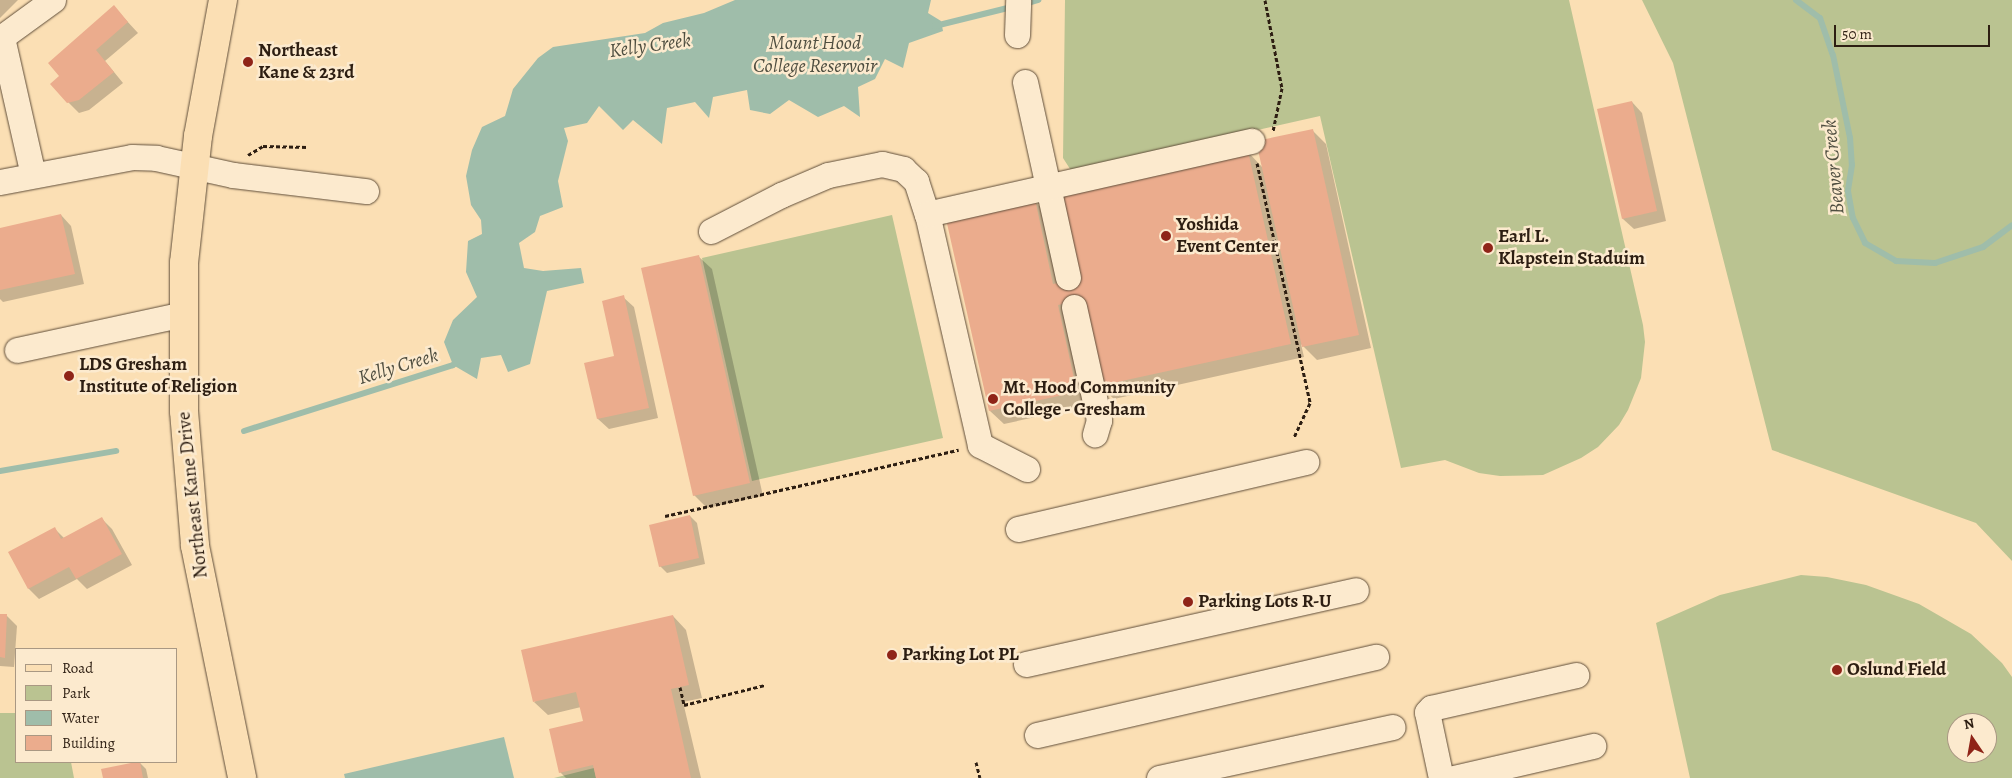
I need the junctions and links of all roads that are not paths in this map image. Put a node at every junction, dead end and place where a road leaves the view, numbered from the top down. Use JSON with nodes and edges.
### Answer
{"nodes":[{"id":1,"x":53,"y":0,"type":"edge"},
{"id":2,"x":223,"y":0,"type":"edge"},
{"id":3,"x":1018,"y":0,"type":"edge"},
{"id":4,"x":1017,"y":35,"type":"dead end"},
{"id":5,"x":1,"y":37,"type":"edge"},
{"id":6,"x":1025,"y":82,"type":"dead end"},
{"id":7,"x":1252,"y":141,"type":"road end"},
{"id":8,"x":194,"y":168,"type":"junction"},
{"id":9,"x":33,"y":175,"type":"junction"},
{"id":10,"x":0,"y":182,"type":"edge"},
{"id":11,"x":1049,"y":186,"type":"junction"},
{"id":12,"x":366,"y":191,"type":"dead end"},
{"id":13,"x":927,"y":214,"type":"junction"},
{"id":14,"x":711,"y":231,"type":"dead end"},
{"id":15,"x":1068,"y":277,"type":"dead end"},
{"id":16,"x":1074,"y":307,"type":"dead end"},
{"id":17,"x":183,"y":314,"type":"junction"},
{"id":18,"x":17,"y":350,"type":"dead end"},
{"id":19,"x":1095,"y":434,"type":"dead end"},
{"id":20,"x":1306,"y":462,"type":"dead end"},
{"id":21,"x":1027,"y":469,"type":"dead end"},
{"id":22,"x":1018,"y":528,"type":"dead end"},
{"id":23,"x":1356,"y":590,"type":"dead end"},
{"id":24,"x":1376,"y":657,"type":"dead end"},
{"id":25,"x":1026,"y":664,"type":"dead end"},
{"id":26,"x":1576,"y":675,"type":"dead end"},
{"id":27,"x":1392,"y":727,"type":"dead end"},
{"id":28,"x":1037,"y":735,"type":"dead end"},
{"id":29,"x":1593,"y":746,"type":"dead end"},
{"id":30,"x":242,"y":778,"type":"edge"},
{"id":31,"x":1159,"y":778,"type":"edge"},
{"id":32,"x":1442,"y":778,"type":"edge"},
{"id":33,"x":1454,"y":778,"type":"edge"}],
"edges":[{"from":1,"to":5,"type":"street"},
{"from":2,"to":8,"type":"main road","name":"Northeast Kane Drive"},
{"from":3,"to":4,"type":"street"},
{"from":5,"to":9,"type":"street"},
{"from":6,"to":11,"type":"street"},
{"from":7,"to":11,"type":"street"},
{"from":8,"to":9,"type":"street"},
{"from":8,"to":12,"type":"street"},
{"from":8,"to":17,"type":"main road","name":"Northeast Kane Drive"},
{"from":9,"to":10,"type":"street"},
{"from":11,"to":13,"type":"street"},
{"from":11,"to":15,"type":"street"},
{"from":13,"to":14,"type":"street"},
{"from":13,"to":21,"type":"street"},
{"from":16,"to":19,"type":"street"},
{"from":17,"to":18,"type":"street"},
{"from":17,"to":30,"type":"main road","name":"Northeast Kane Drive"},
{"from":20,"to":22,"type":"street"},
{"from":23,"to":25,"type":"street"},
{"from":24,"to":28,"type":"street"},
{"from":26,"to":32,"type":"street"},
{"from":27,"to":31,"type":"street"},
{"from":29,"to":33,"type":"street"}]}
